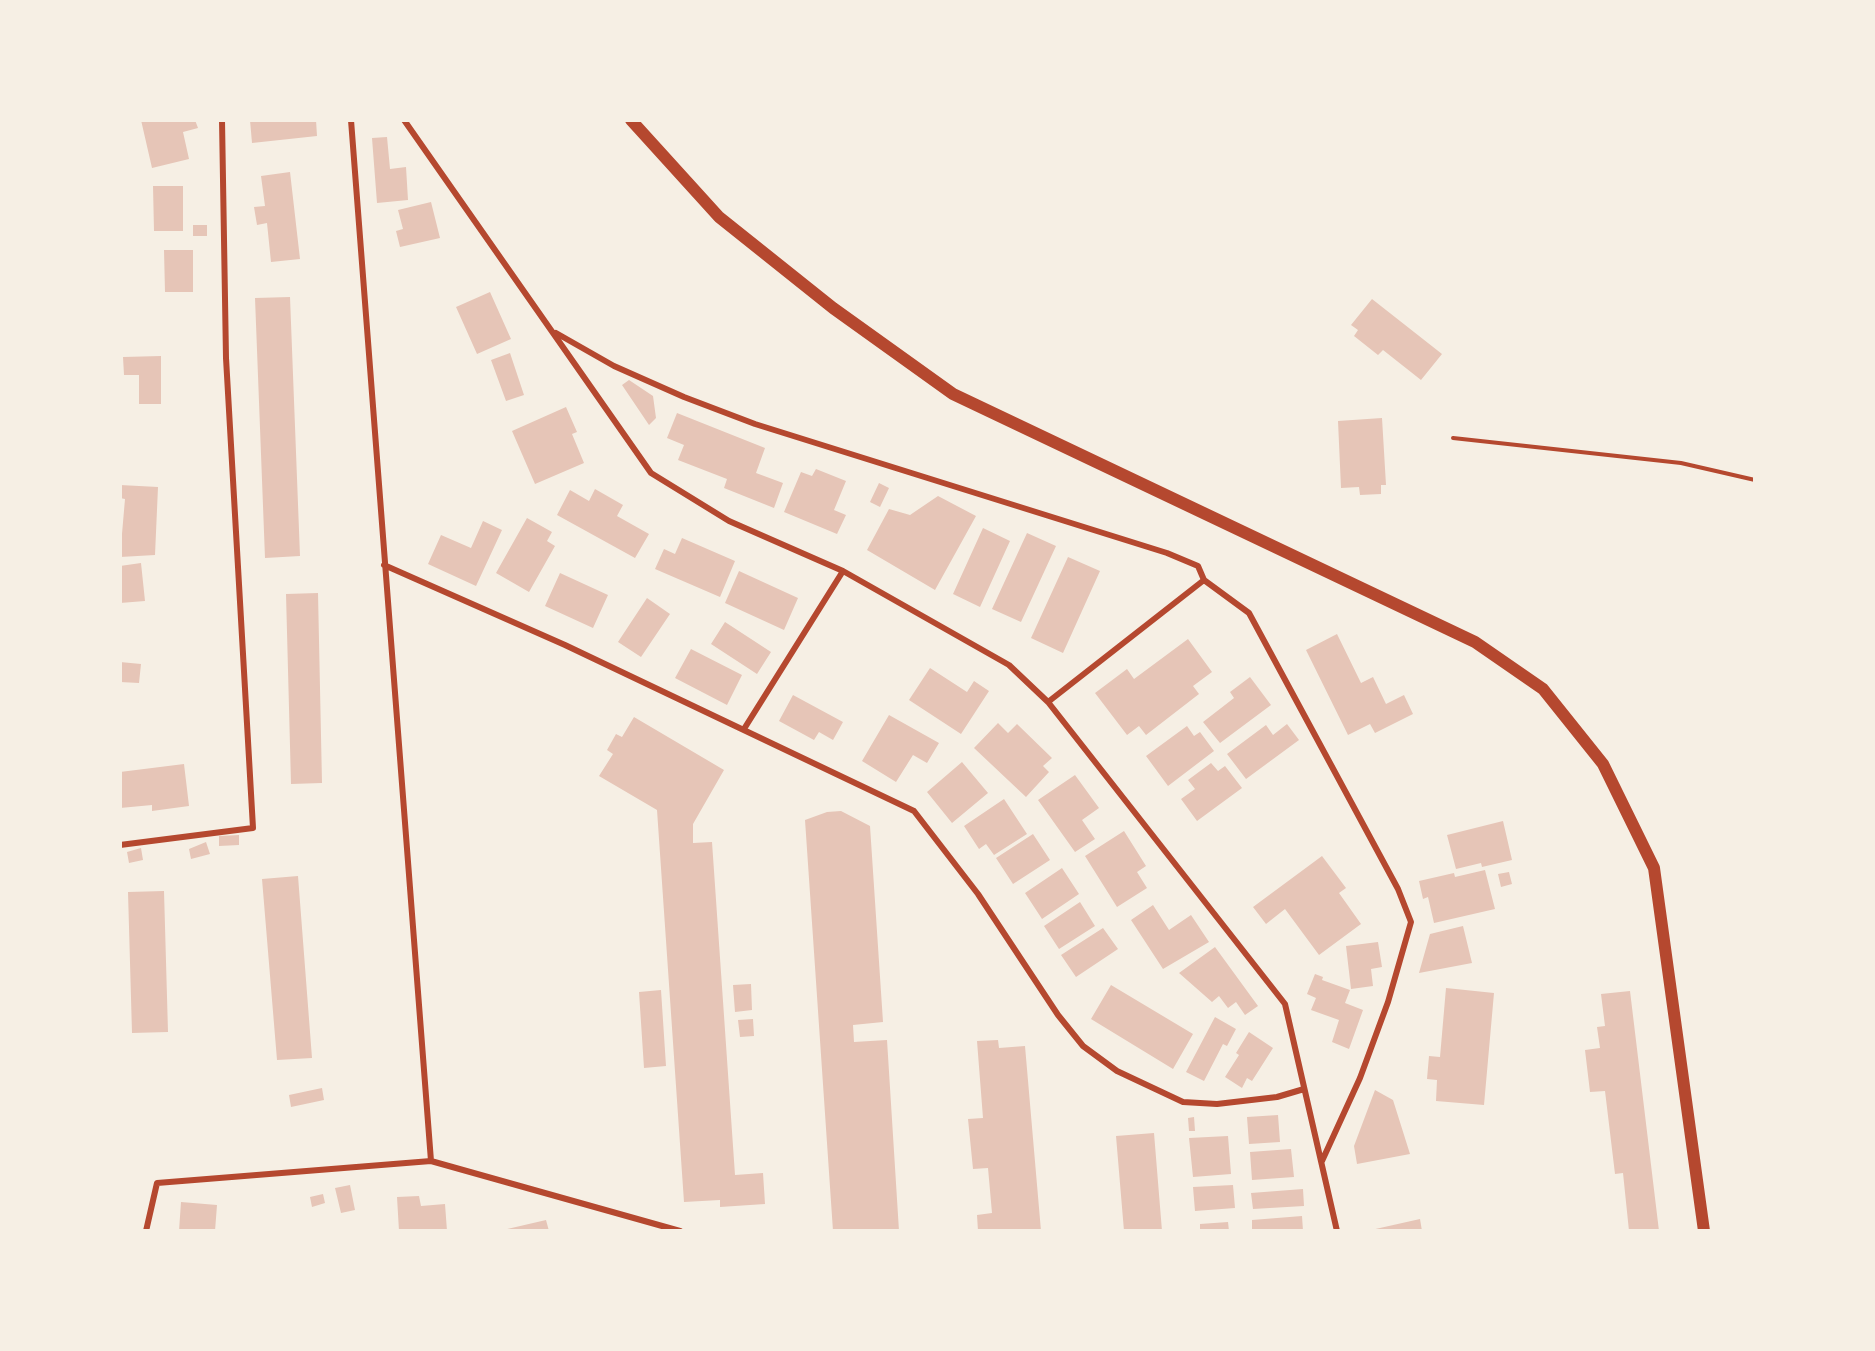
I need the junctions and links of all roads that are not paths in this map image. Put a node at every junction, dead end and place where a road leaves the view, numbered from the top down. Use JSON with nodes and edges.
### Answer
{"nodes":[{"id":1,"x":222,"y":120,"type":"edge"},
{"id":2,"x":351,"y":120,"type":"edge"},
{"id":3,"x":404,"y":120,"type":"edge"},
{"id":4,"x":631,"y":120,"type":"edge"},
{"id":5,"x":552,"y":331,"type":"junction"},
{"id":6,"x":384,"y":565,"type":"junction"},
{"id":7,"x":843,"y":571,"type":"junction"},
{"id":8,"x":1204,"y":580,"type":"junction"},
{"id":9,"x":1048,"y":702,"type":"junction"},
{"id":10,"x":744,"y":729,"type":"junction"},
{"id":11,"x":120,"y":845,"type":"edge"},
{"id":12,"x":1304,"y":1089,"type":"junction"},
{"id":13,"x":431,"y":1161,"type":"junction"},
{"id":14,"x":1322,"y":1161,"type":"junction"},
{"id":15,"x":146,"y":1231,"type":"edge"},
{"id":16,"x":680,"y":1231,"type":"edge"},
{"id":17,"x":1337,"y":1231,"type":"edge"},
{"id":18,"x":1704,"y":1231,"type":"edge"}],
"edges":[{"from":1,"to":11,"type":"street"},
{"from":2,"to":6,"type":"street"},
{"from":3,"to":5,"type":"street"},
{"from":4,"to":18,"type":"main road"},
{"from":5,"to":7,"type":"street"},
{"from":5,"to":8,"type":"street"},
{"from":6,"to":10,"type":"street"},
{"from":6,"to":13,"type":"street"},
{"from":7,"to":9,"type":"street"},
{"from":7,"to":10,"type":"street"},
{"from":8,"to":9,"type":"street"},
{"from":8,"to":14,"type":"street"},
{"from":9,"to":12,"type":"street"},
{"from":10,"to":12,"type":"street"},
{"from":12,"to":14,"type":"street"},
{"from":13,"to":15,"type":"street"},
{"from":13,"to":16,"type":"street"},
{"from":14,"to":17,"type":"street"}]}
